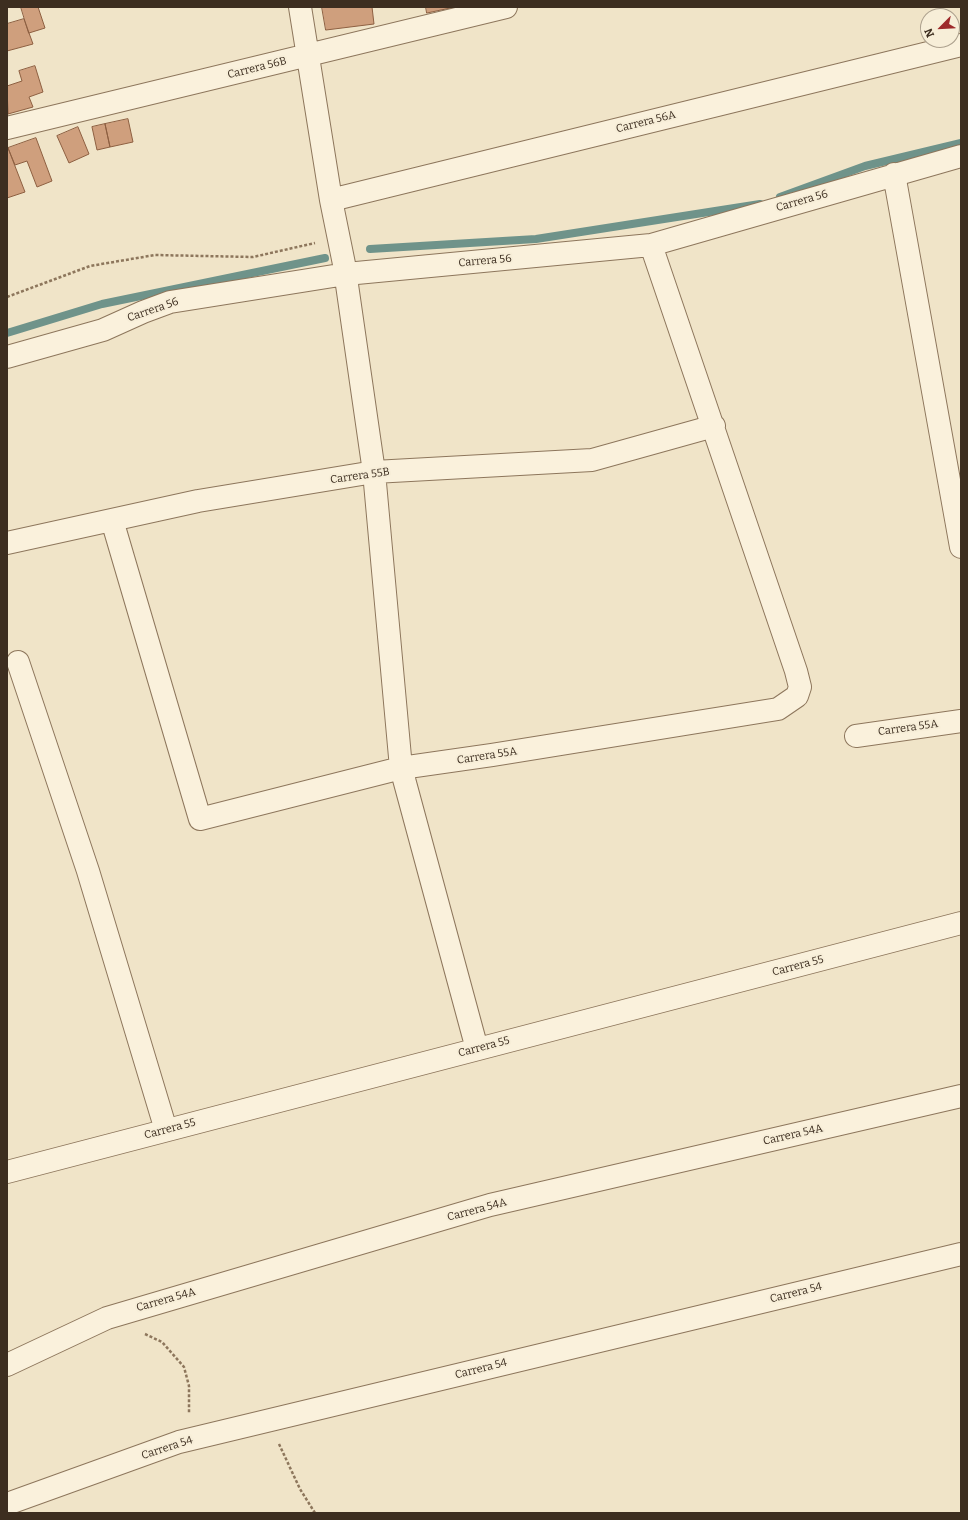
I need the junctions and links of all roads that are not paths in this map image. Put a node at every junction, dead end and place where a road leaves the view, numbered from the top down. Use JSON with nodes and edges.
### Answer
{"nodes":[{"id":1,"x":300,"y":7,"type":"edge"},
{"id":2,"x":506,"y":7,"type":"edge"},
{"id":3,"x":961,"y":45,"type":"edge"},
{"id":4,"x":308,"y":56,"type":"junction"},
{"id":5,"x":7,"y":128,"type":"edge"},
{"id":6,"x":961,"y":156,"type":"edge"},
{"id":7,"x":894,"y":174,"type":"junction"},
{"id":8,"x":331,"y":200,"type":"junction"},
{"id":9,"x":651,"y":245,"type":"junction"},
{"id":10,"x":342,"y":255,"type":"junction"},
{"id":11,"x":7,"y":357,"type":"edge"},
{"id":12,"x":714,"y":426,"type":"junction"},
{"id":13,"x":374,"y":472,"type":"junction"},
{"id":14,"x":112,"y":520,"type":"junction"},
{"id":15,"x":7,"y":543,"type":"edge"},
{"id":16,"x":961,"y":547,"type":"edge"},
{"id":17,"x":18,"y":662,"type":"dead end"},
{"id":18,"x":961,"y":721,"type":"edge"},
{"id":19,"x":856,"y":736,"type":"dead end"},
{"id":20,"x":401,"y":768,"type":"junction"},
{"id":21,"x":961,"y":923,"type":"edge"},
{"id":22,"x":477,"y":1049,"type":"junction"},
{"id":23,"x":961,"y":1096,"type":"edge"},
{"id":24,"x":166,"y":1130,"type":"junction"},
{"id":25,"x":7,"y":1172,"type":"edge"},
{"id":26,"x":961,"y":1254,"type":"edge"},
{"id":27,"x":7,"y":1365,"type":"edge"},
{"id":28,"x":7,"y":1504,"type":"edge"}],
"edges":[{"from":1,"to":4,"type":"street"},
{"from":2,"to":4,"type":"street","name":"Carrera 56B"},
{"from":3,"to":8,"type":"street","name":"Carrera 56A"},
{"from":4,"to":5,"type":"street","name":"Carrera 56B"},
{"from":4,"to":8,"type":"street"},
{"from":6,"to":7,"type":"street","name":"Carrera 56"},
{"from":7,"to":9,"type":"street","name":"Carrera 56"},
{"from":7,"to":16,"type":"street"},
{"from":8,"to":10,"type":"street"},
{"from":9,"to":10,"type":"street","name":"Carrera 56"},
{"from":9,"to":12,"type":"street"},
{"from":10,"to":11,"type":"street","name":"Carrera 56"},
{"from":10,"to":13,"type":"street"},
{"from":12,"to":13,"type":"street","name":"Carrera 55B"},
{"from":12,"to":20,"type":"street","name":"Carrera 55A"},
{"from":13,"to":14,"type":"street","name":"Carrera 55B"},
{"from":13,"to":20,"type":"street"},
{"from":14,"to":15,"type":"street","name":"Carrera 55B"},
{"from":14,"to":20,"type":"street","name":"Carrera 55A"},
{"from":17,"to":24,"type":"street"},
{"from":18,"to":19,"type":"street","name":"Carrera 55A"},
{"from":20,"to":22,"type":"street"},
{"from":21,"to":22,"type":"street","name":"Carrera 55"},
{"from":22,"to":24,"type":"street","name":"Carrera 55"},
{"from":23,"to":27,"type":"street","name":"Carrera 54A"},
{"from":24,"to":25,"type":"street","name":"Carrera 55"},
{"from":26,"to":28,"type":"street","name":"Carrera 54"}]}
